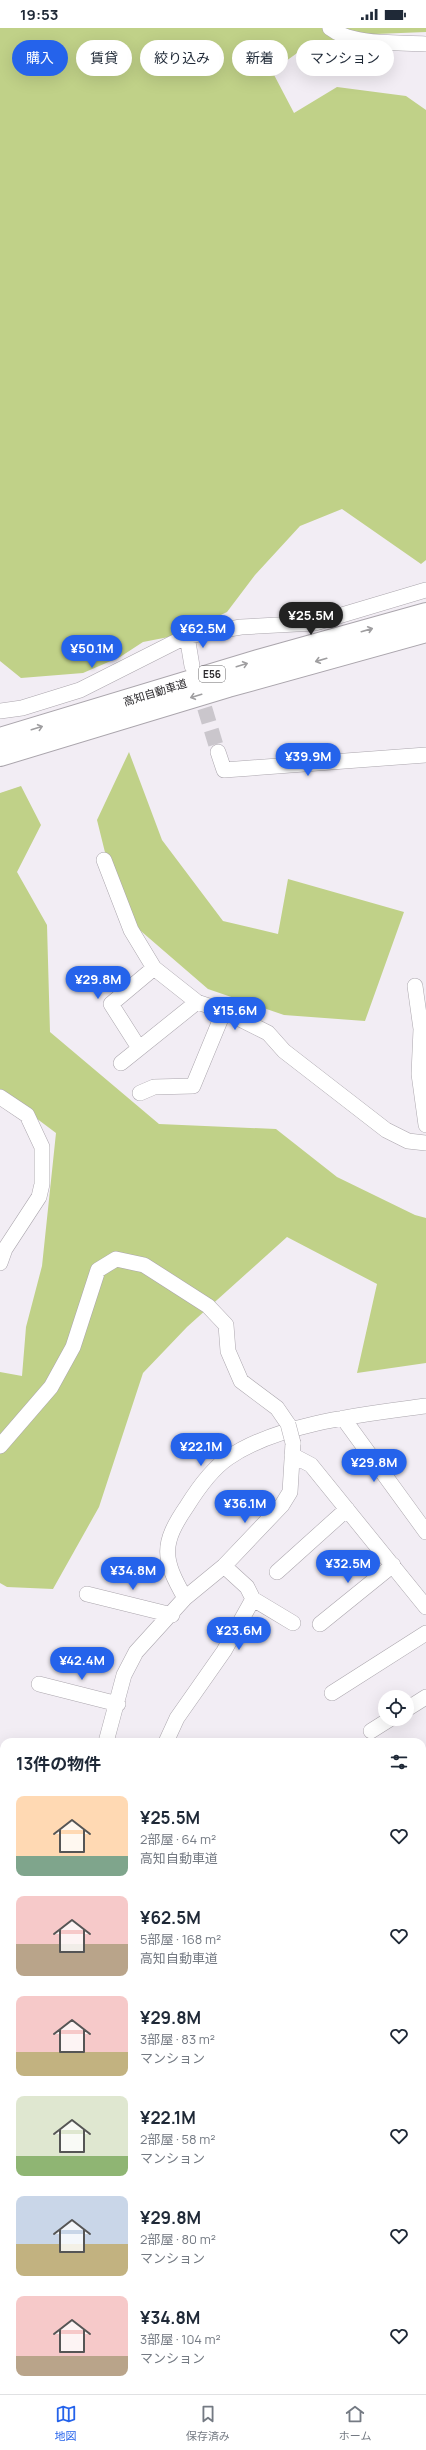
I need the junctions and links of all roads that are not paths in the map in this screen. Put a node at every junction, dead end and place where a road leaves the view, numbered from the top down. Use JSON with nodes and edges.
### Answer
{"nodes":[{"id":1,"x":330,"y":28,"type":"edge"},
{"id":2,"x":426,"y":44,"type":"edge"},
{"id":3,"x":426,"y":590,"type":"edge"},
{"id":4,"x":426,"y":614,"type":"edge"},
{"id":5,"x":426,"y":631,"type":"edge"},
{"id":6,"x":187,"y":636,"type":"junction"},
{"id":7,"x":192,"y":666,"type":"dead end"},
{"id":8,"x":0,"y":712,"type":"edge"},
{"id":9,"x":0,"y":739,"type":"edge"},
{"id":10,"x":218,"y":752,"type":"tunnel mouth"},
{"id":11,"x":0,"y":755,"type":"edge"},
{"id":12,"x":426,"y":755,"type":"edge"},
{"id":13,"x":104,"y":860,"type":"dead end"},
{"id":14,"x":154,"y":968,"type":"junction"},
{"id":15,"x":415,"y":986,"type":"dead end"},
{"id":16,"x":197,"y":1002,"type":"junction"},
{"id":17,"x":224,"y":1011,"type":"junction"},
{"id":18,"x":139,"y":1048,"type":"junction"},
{"id":19,"x":121,"y":1063,"type":"dead end"},
{"id":20,"x":140,"y":1093,"type":"dead end"},
{"id":21,"x":0,"y":1096,"type":"edge"},
{"id":22,"x":426,"y":1125,"type":"edge"},
{"id":23,"x":426,"y":1143,"type":"edge"},
{"id":24,"x":0,"y":1263,"type":"edge"},
{"id":25,"x":426,"y":1406,"type":"edge"},
{"id":26,"x":343,"y":1418,"type":"junction"},
{"id":27,"x":0,"y":1446,"type":"edge"},
{"id":28,"x":293,"y":1449,"type":"junction"},
{"id":29,"x":347,"y":1509,"type":"junction"},
{"id":30,"x":426,"y":1532,"type":"edge"},
{"id":31,"x":393,"y":1564,"type":"junction"},
{"id":32,"x":224,"y":1566,"type":"junction"},
{"id":33,"x":277,"y":1572,"type":"dead end"},
{"id":34,"x":87,"y":1594,"type":"dead end"},
{"id":35,"x":184,"y":1598,"type":"junction"},
{"id":36,"x":252,"y":1599,"type":"junction"},
{"id":37,"x":426,"y":1607,"type":"edge"},
{"id":38,"x":172,"y":1615,"type":"junction"},
{"id":39,"x":293,"y":1623,"type":"dead end"},
{"id":40,"x":320,"y":1624,"type":"dead end"},
{"id":41,"x":426,"y":1633,"type":"edge"},
{"id":42,"x":39,"y":1684,"type":"dead end"},
{"id":43,"x":332,"y":1693,"type":"dead end"},
{"id":44,"x":426,"y":1697,"type":"edge"},
{"id":45,"x":118,"y":1704,"type":"junction"},
{"id":46,"x":414,"y":1705,"type":"edge"},
{"id":47,"x":379,"y":1726,"type":"edge"},
{"id":48,"x":371,"y":1731,"type":"dead end"},
{"id":49,"x":107,"y":1738,"type":"edge"},
{"id":50,"x":168,"y":1738,"type":"edge"}],
"edges":[{"from":1,"to":2,"type":"street"},
{"from":3,"to":6,"type":"street"},
{"from":9,"to":4,"type":"highway","name":"高知自動車道","number":"E56","one_way":true},
{"from":5,"to":11,"type":"highway","name":"高知自動車道","number":"E56","one_way":true},
{"from":6,"to":7,"type":"street"},
{"from":6,"to":8,"type":"street"},
{"from":10,"to":12,"type":"street"},
{"from":13,"to":14,"type":"street"},
{"from":14,"to":16,"type":"street"},
{"from":14,"to":18,"type":"street"},
{"from":15,"to":22,"type":"street"},
{"from":16,"to":17,"type":"street"},
{"from":16,"to":18,"type":"street"},
{"from":17,"to":20,"type":"street"},
{"from":17,"to":23,"type":"street"},
{"from":18,"to":19,"type":"street"},
{"from":21,"to":24,"type":"street"},
{"from":25,"to":26,"type":"street"},
{"from":26,"to":30,"type":"street"},
{"from":26,"to":35,"type":"street"},
{"from":27,"to":28,"type":"street","bridge":true},
{"from":28,"to":29,"type":"street"},
{"from":28,"to":32,"type":"street"},
{"from":29,"to":31,"type":"street"},
{"from":29,"to":33,"type":"street"},
{"from":31,"to":37,"type":"street"},
{"from":31,"to":40,"type":"street"},
{"from":32,"to":35,"type":"street"},
{"from":32,"to":36,"type":"street"},
{"from":34,"to":38,"type":"street"},
{"from":35,"to":38,"type":"street"},
{"from":36,"to":39,"type":"street"},
{"from":36,"to":50,"type":"street"},
{"from":38,"to":45,"type":"street"},
{"from":41,"to":43,"type":"street"},
{"from":42,"to":45,"type":"street"},
{"from":44,"to":46,"type":"street"},
{"from":45,"to":49,"type":"street"},
{"from":47,"to":48,"type":"street"}]}
